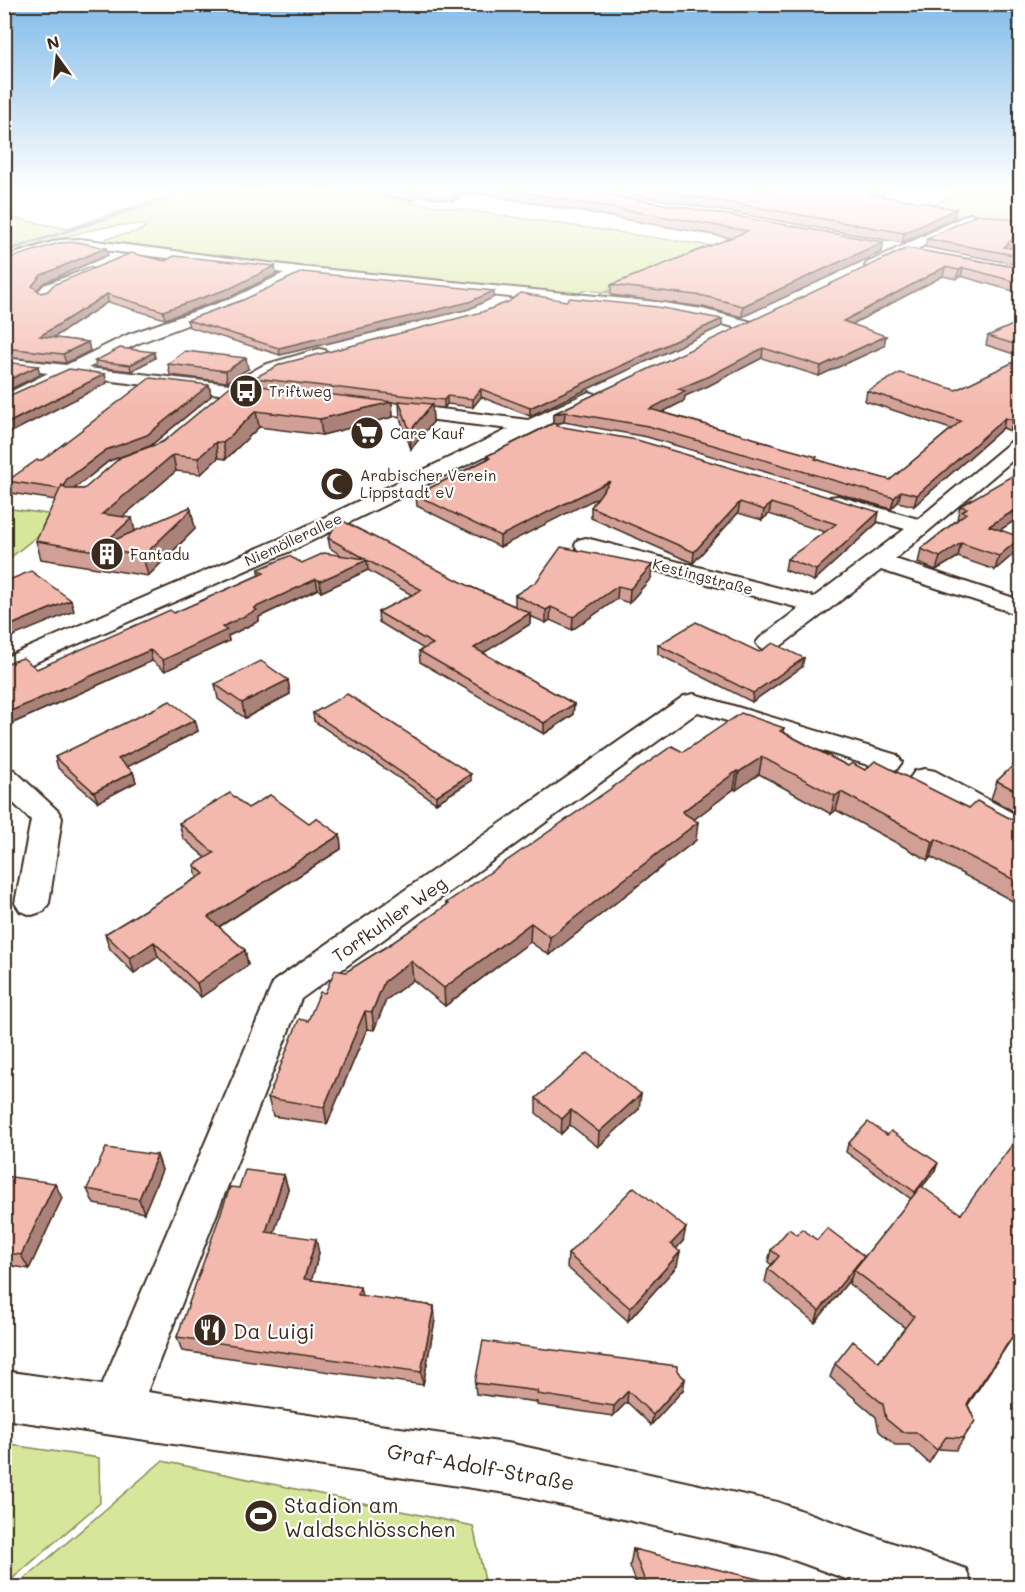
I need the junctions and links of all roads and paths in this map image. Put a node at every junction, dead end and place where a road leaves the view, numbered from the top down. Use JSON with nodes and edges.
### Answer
{"nodes":[{"id":1,"x":110,"y":263,"type":"edge"},
{"id":2,"x":241,"y":263,"type":"edge"},
{"id":3,"x":877,"y":263,"type":"edge"},
{"id":4,"x":300,"y":271,"type":"junction"},
{"id":5,"x":862,"y":271,"type":"edge"},
{"id":6,"x":44,"y":294,"type":"edge"},
{"id":7,"x":515,"y":294,"type":"junction"},
{"id":8,"x":492,"y":308,"type":"edge"},
{"id":9,"x":724,"y":335,"type":"edge"},
{"id":10,"x":331,"y":351,"type":"edge"},
{"id":11,"x":4,"y":363,"type":"edge"},
{"id":12,"x":68,"y":370,"type":"junction"},
{"id":13,"x":232,"y":390,"type":"junction"},
{"id":14,"x":605,"y":391,"type":"edge"},
{"id":15,"x":280,"y":396,"type":"edge"},
{"id":16,"x":4,"y":402,"type":"edge"},
{"id":17,"x":337,"y":402,"type":"edge"},
{"id":18,"x":216,"y":404,"type":"edge"},
{"id":19,"x":529,"y":426,"type":"junction"},
{"id":20,"x":1020,"y":444,"type":"edge"},
{"id":21,"x":820,"y":497,"type":"edge"},
{"id":22,"x":922,"y":527,"type":"junction"},
{"id":23,"x":586,"y":545,"type":"dead end"},
{"id":24,"x":879,"y":561,"type":"junction"},
{"id":25,"x":820,"y":606,"type":"junction"},
{"id":26,"x":1020,"y":608,"type":"edge"},
{"id":27,"x":769,"y":643,"type":"edge"},
{"id":28,"x":4,"y":668,"type":"edge"},
{"id":29,"x":887,"y":762,"type":"dead end"},
{"id":30,"x":4,"y":777,"type":"edge"},
{"id":31,"x":925,"y":778,"type":"dead end"},
{"id":32,"x":1020,"y":830,"type":"edge"},
{"id":33,"x":32,"y":903,"type":"dead end"},
{"id":34,"x":4,"y":1395,"type":"edge"},
{"id":35,"x":116,"y":1409,"type":"junction"},
{"id":36,"x":947,"y":1587,"type":"edge"}],
"edges":[{"from":1,"to":6,"type":"street"},
{"from":2,"to":4,"type":"street"},
{"from":3,"to":5,"type":"street"},
{"from":4,"to":7,"type":"street"},
{"from":4,"to":12,"type":"street"},
{"from":7,"to":8,"type":"street"},
{"from":7,"to":9,"type":"street"},
{"from":10,"to":13,"type":"street"},
{"from":11,"to":12,"type":"street"},
{"from":12,"to":13,"type":"street"},
{"from":12,"to":16,"type":"street"},
{"from":13,"to":15,"type":"street"},
{"from":13,"to":18,"type":"street"},
{"from":14,"to":19,"type":"street","name":"Niemöllerallee"},
{"from":17,"to":19,"type":"street"},
{"from":19,"to":28,"type":"street","name":"Niemöllerallee"},
{"from":20,"to":22,"type":"street"},
{"from":21,"to":22,"type":"street"},
{"from":22,"to":24,"type":"street"},
{"from":23,"to":25,"type":"street","name":"Kestingstraße"},
{"from":24,"to":25,"type":"street"},
{"from":24,"to":26,"type":"street"},
{"from":25,"to":27,"type":"street"},
{"from":29,"to":35,"type":"street","name":"Torfkuhler Weg"},
{"from":30,"to":33,"type":"street"},
{"from":31,"to":32,"type":"street"},
{"from":34,"to":35,"type":"street","name":"Graf-Adolf-Straße"},
{"from":35,"to":36,"type":"street","name":"Graf-Adolf-Straße"}]}
